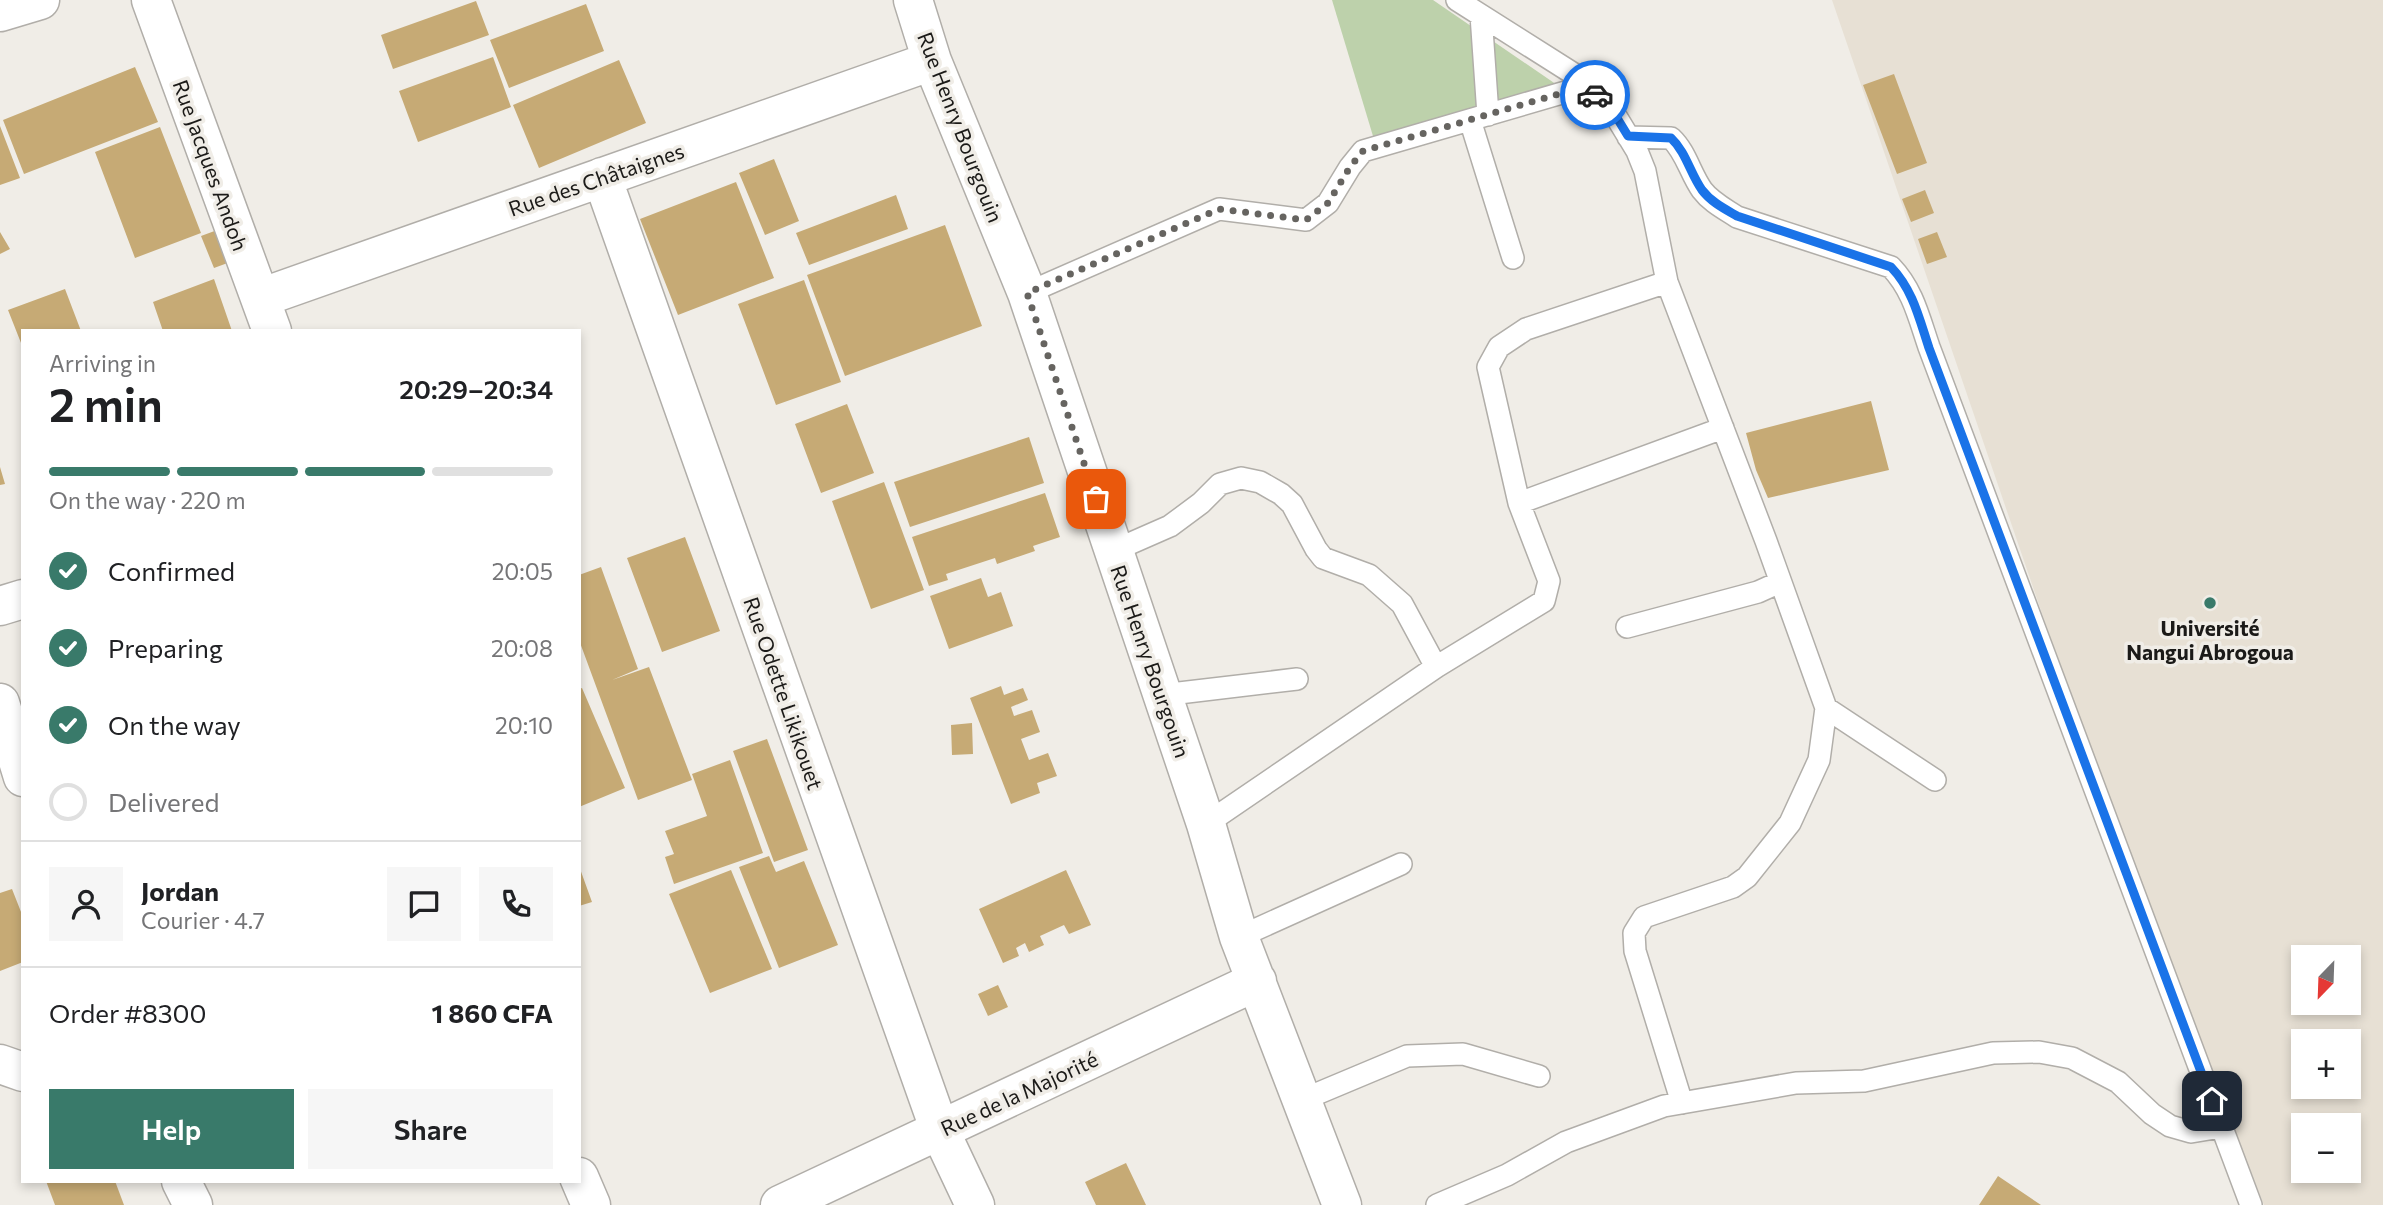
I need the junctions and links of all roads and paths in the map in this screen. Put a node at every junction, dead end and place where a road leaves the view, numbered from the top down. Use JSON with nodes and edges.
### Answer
{"nodes":[{"id":1,"x":40,"y":0,"type":"edge"},
{"id":2,"x":151,"y":0,"type":"edge"},
{"id":3,"x":913,"y":0,"type":"edge"},
{"id":4,"x":1457,"y":0,"type":"edge"},
{"id":5,"x":0,"y":12,"type":"edge"},
{"id":6,"x":1481,"y":15,"type":"junction"},
{"id":7,"x":932,"y":61,"type":"junction"},
{"id":8,"x":1586,"y":86,"type":"junction"},
{"id":9,"x":1479,"y":118,"type":"junction"},
{"id":10,"x":1628,"y":136,"type":"junction"},
{"id":11,"x":602,"y":177,"type":"junction"},
{"id":12,"x":1513,"y":258,"type":"dead end"},
{"id":13,"x":1667,"y":282,"type":"junction"},
{"id":14,"x":1027,"y":293,"type":"junction"},
{"id":15,"x":266,"y":314,"type":"edge"},
{"id":16,"x":1723,"y":428,"type":"junction"},
{"id":17,"x":1519,"y":503,"type":"junction"},
{"id":18,"x":1114,"y":551,"type":"junction"},
{"id":19,"x":1780,"y":582,"type":"junction"},
{"id":20,"x":21,"y":600,"type":"edge"},
{"id":21,"x":0,"y":606,"type":"edge"},
{"id":22,"x":1628,"y":627,"type":"dead end"},
{"id":23,"x":1436,"y":667,"type":"junction"},
{"id":24,"x":1297,"y":679,"type":"dead end"},
{"id":25,"x":1162,"y":695,"type":"junction"},
{"id":26,"x":0,"y":703,"type":"edge"},
{"id":27,"x":1826,"y":708,"type":"junction"},
{"id":28,"x":21,"y":771,"type":"edge"},
{"id":29,"x":1935,"y":780,"type":"dead end"},
{"id":30,"x":1206,"y":824,"type":"junction"},
{"id":31,"x":1401,"y":864,"type":"dead end"},
{"id":32,"x":1240,"y":937,"type":"junction"},
{"id":33,"x":1257,"y":981,"type":"junction"},
{"id":34,"x":0,"y":1064,"type":"edge"},
{"id":35,"x":21,"y":1071,"type":"edge"},
{"id":36,"x":1539,"y":1076,"type":"dead end"},
{"id":37,"x":1302,"y":1100,"type":"junction"},
{"id":38,"x":1682,"y":1102,"type":"junction"},
{"id":39,"x":2221,"y":1128,"type":"junction"},
{"id":40,"x":940,"y":1131,"type":"junction"},
{"id":41,"x":581,"y":1182,"type":"edge"},
{"id":42,"x":182,"y":1183,"type":"edge"},
{"id":43,"x":193,"y":1205,"type":"edge"},
{"id":44,"x":590,"y":1205,"type":"edge"},
{"id":45,"x":780,"y":1205,"type":"edge"},
{"id":46,"x":975,"y":1205,"type":"edge"},
{"id":47,"x":1342,"y":1205,"type":"edge"},
{"id":48,"x":1437,"y":1205,"type":"edge"},
{"id":49,"x":2251,"y":1205,"type":"edge"}],
"edges":[{"from":1,"to":5,"type":"street"},
{"from":2,"to":15,"type":"street","name":"Rue Jacques Andoh"},
{"from":3,"to":7,"type":"street","name":"Rue Henry Bourgouin"},
{"from":4,"to":6,"type":"lane"},
{"from":6,"to":8,"type":"lane"},
{"from":6,"to":9,"type":"lane"},
{"from":7,"to":11,"type":"street","name":"Rue des Châtaignes"},
{"from":7,"to":14,"type":"street","name":"Rue Henry Bourgouin"},
{"from":8,"to":9,"type":"lane"},
{"from":8,"to":10,"type":"lane"},
{"from":9,"to":12,"type":"lane"},
{"from":9,"to":14,"type":"lane"},
{"from":10,"to":13,"type":"lane"},
{"from":10,"to":39,"type":"lane"},
{"from":11,"to":15,"type":"street","name":"Rue des Châtaignes"},
{"from":11,"to":40,"type":"street","name":"Rue Odette Likikouet"},
{"from":13,"to":16,"type":"lane"},
{"from":13,"to":17,"type":"lane"},
{"from":14,"to":18,"type":"street","name":"Rue Henry Bourgouin"},
{"from":16,"to":17,"type":"lane"},
{"from":16,"to":19,"type":"lane"},
{"from":17,"to":23,"type":"lane"},
{"from":18,"to":23,"type":"lane"},
{"from":18,"to":25,"type":"street","name":"Rue Henry Bourgouin"},
{"from":19,"to":22,"type":"lane"},
{"from":19,"to":27,"type":"lane"},
{"from":20,"to":21,"type":"street"},
{"from":23,"to":30,"type":"lane"},
{"from":24,"to":25,"type":"lane"},
{"from":25,"to":30,"type":"street","name":"Rue Henry Bourgouin"},
{"from":26,"to":28,"type":"street"},
{"from":27,"to":29,"type":"lane"},
{"from":27,"to":38,"type":"lane"},
{"from":30,"to":32,"type":"street","name":"Rue Henry Bourgouin"},
{"from":31,"to":32,"type":"lane"},
{"from":32,"to":33,"type":"street","name":"Rue Henry Bourgouin"},
{"from":33,"to":37,"type":"street","name":"Rue Henry Bourgouin"},
{"from":33,"to":40,"type":"street","name":"Rue de la Majorité"},
{"from":34,"to":35,"type":"street"},
{"from":36,"to":37,"type":"lane"},
{"from":37,"to":47,"type":"street","name":"Rue Henry Bourgouin"},
{"from":38,"to":39,"type":"lane"},
{"from":38,"to":48,"type":"lane"},
{"from":39,"to":49,"type":"lane"},
{"from":40,"to":45,"type":"street","name":"Rue de la Majorité"},
{"from":40,"to":46,"type":"street","name":"Rue Odette Likikouet"},
{"from":41,"to":44,"type":"street"},
{"from":42,"to":43,"type":"street"}]}
